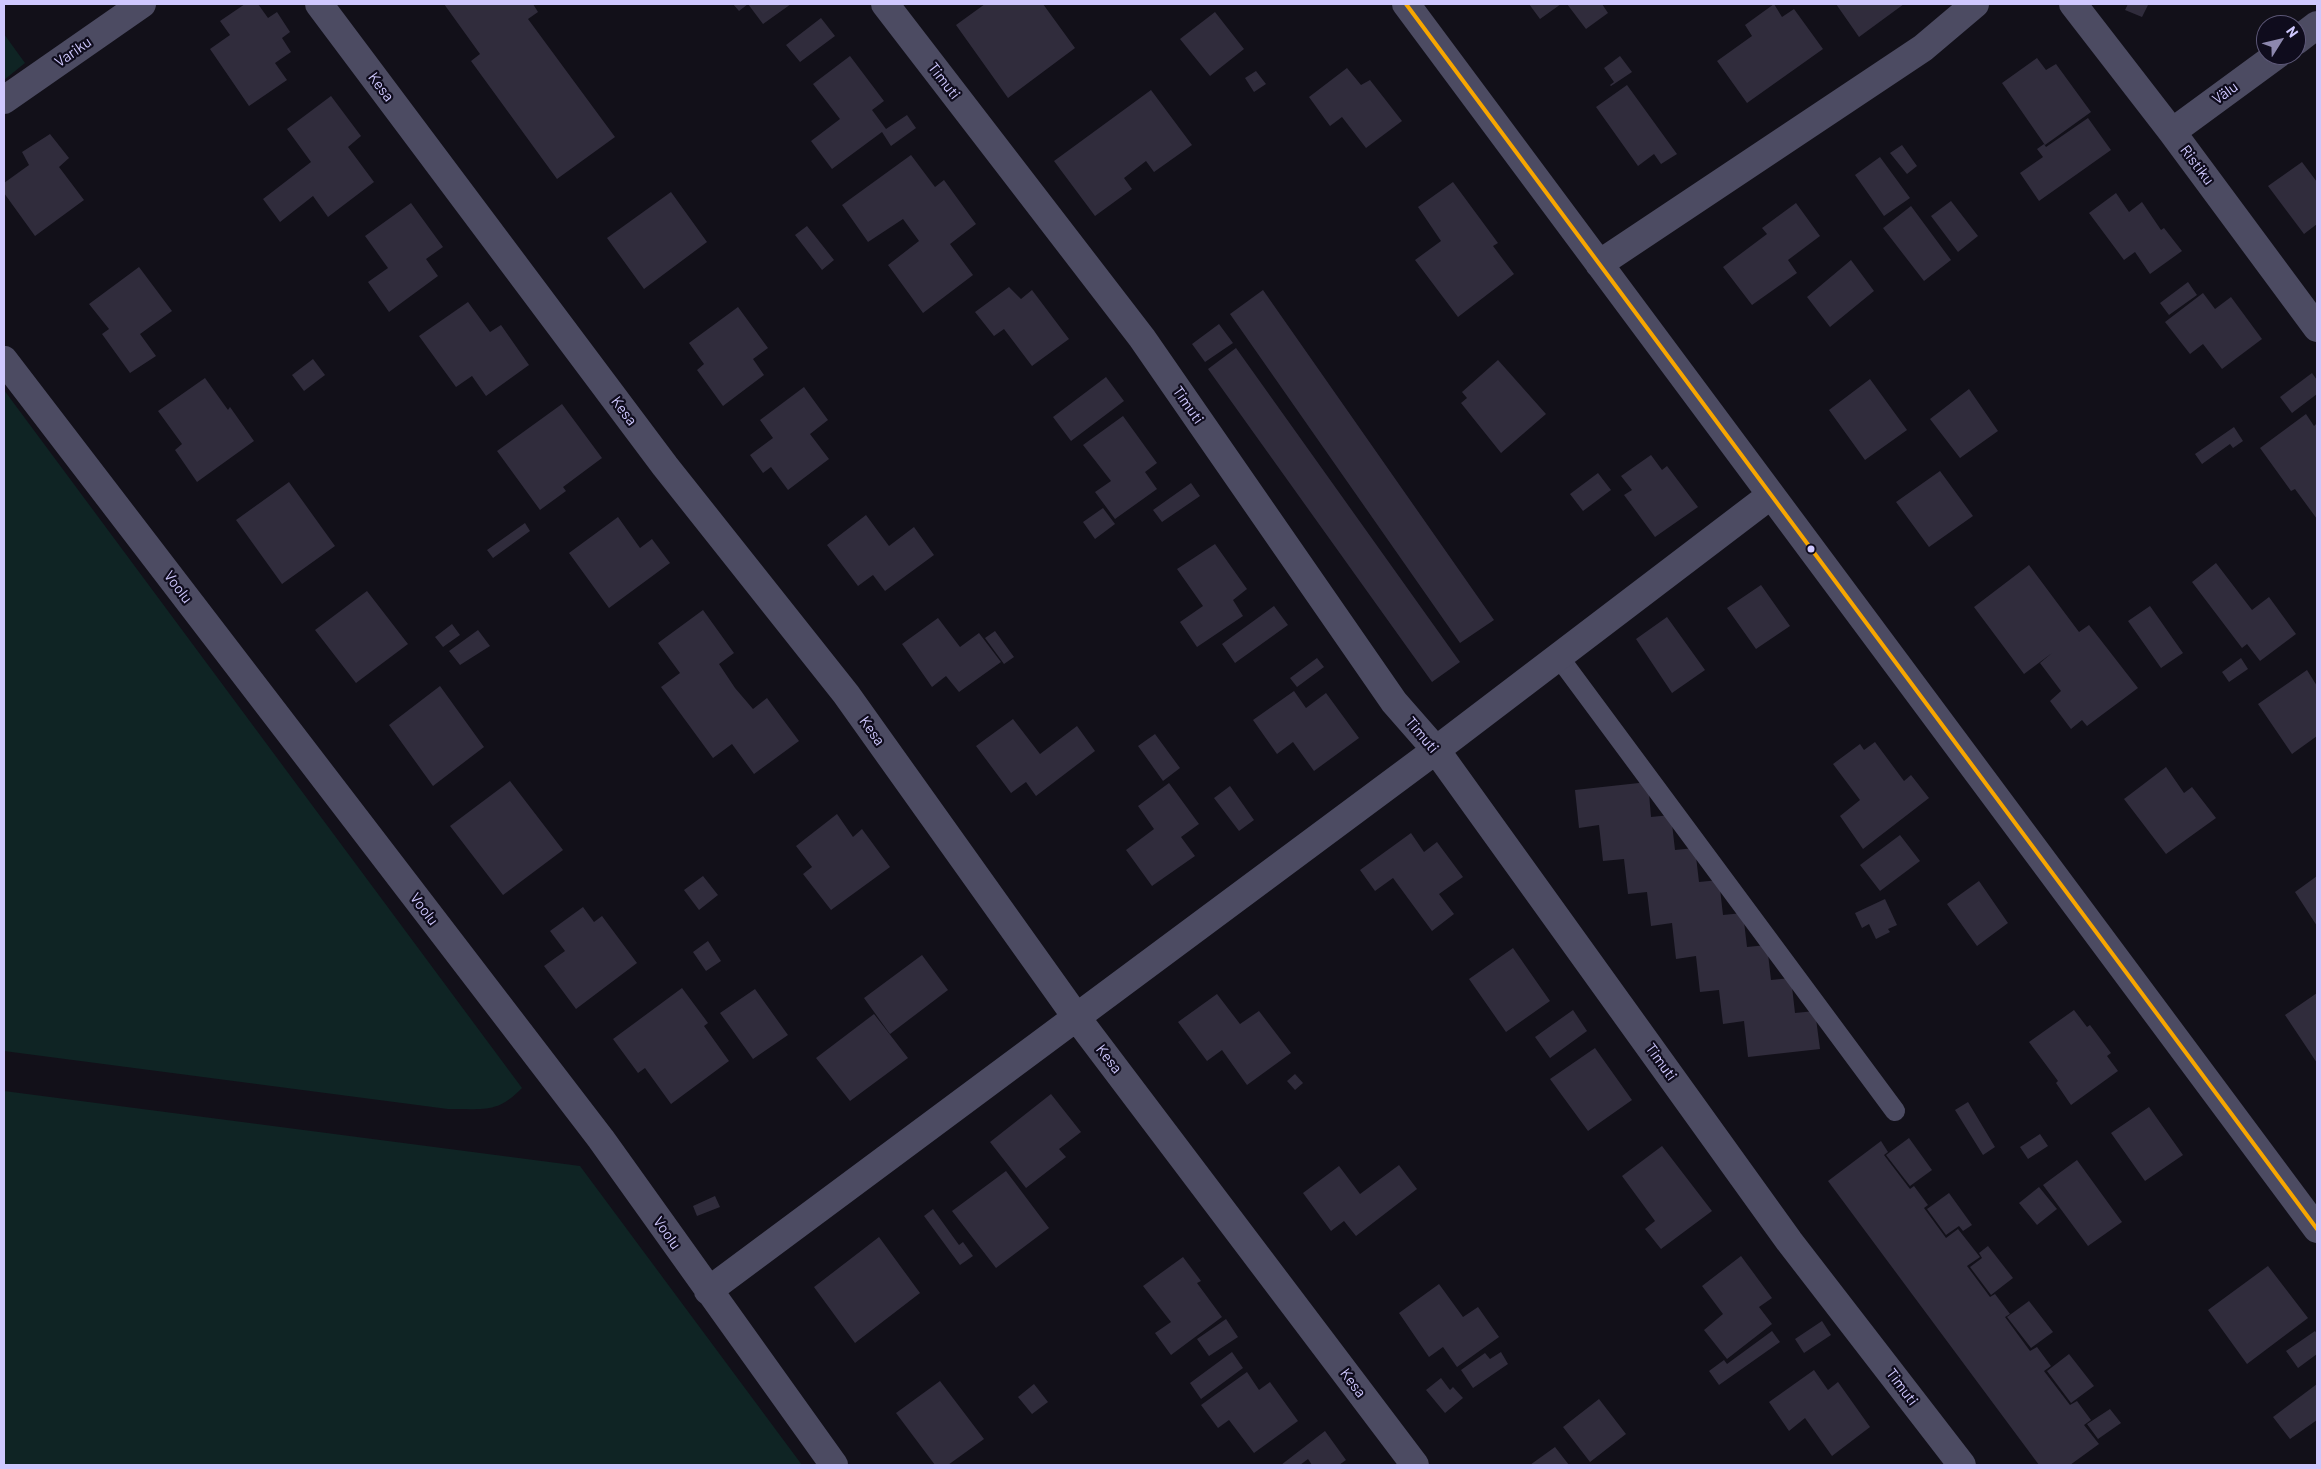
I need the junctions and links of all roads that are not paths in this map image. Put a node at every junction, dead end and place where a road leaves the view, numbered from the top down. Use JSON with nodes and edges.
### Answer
{"nodes":[{"id":1,"x":142,"y":4,"type":"edge"},
{"id":2,"x":319,"y":4,"type":"edge"},
{"id":3,"x":885,"y":4,"type":"edge"},
{"id":4,"x":1406,"y":4,"type":"edge"},
{"id":5,"x":1975,"y":4,"type":"edge"},
{"id":6,"x":2073,"y":4,"type":"edge"},
{"id":7,"x":2317,"y":25,"type":"edge"},
{"id":8,"x":2306,"y":33,"type":"edge"},
{"id":9,"x":2263,"y":65,"type":"edge"},
{"id":10,"x":4,"y":100,"type":"edge"},
{"id":11,"x":2172,"y":132,"type":"junction"},
{"id":12,"x":1599,"y":264,"type":"junction"},
{"id":13,"x":2317,"y":328,"type":"edge"},
{"id":14,"x":4,"y":360,"type":"edge"},
{"id":15,"x":1771,"y":494,"type":"junction"},
{"id":16,"x":1558,"y":656,"type":"junction"},
{"id":17,"x":1436,"y":750,"type":"junction"},
{"id":18,"x":1077,"y":1018,"type":"junction"},
{"id":19,"x":1895,"y":1111,"type":"dead end"},
{"id":20,"x":2317,"y":1229,"type":"edge"},
{"id":21,"x":708,"y":1291,"type":"junction"},
{"id":22,"x":834,"y":1465,"type":"edge"},
{"id":23,"x":1415,"y":1465,"type":"edge"},
{"id":24,"x":1962,"y":1465,"type":"edge"}],
"edges":[{"from":1,"to":10,"type":"street","name":"Variku"},
{"from":2,"to":18,"type":"street","name":"Kesa"},
{"from":3,"to":17,"type":"street","name":"Timuti"},
{"from":4,"to":12,"type":"street"},
{"from":5,"to":12,"type":"street"},
{"from":6,"to":11,"type":"street","name":"Ristiku"},
{"from":7,"to":8,"type":"street"},
{"from":9,"to":11,"type":"street","name":"Välu"},
{"from":11,"to":13,"type":"street","name":"Ristiku"},
{"from":12,"to":15,"type":"street"},
{"from":14,"to":21,"type":"street","name":"Voolu"},
{"from":15,"to":16,"type":"street"},
{"from":15,"to":20,"type":"street"},
{"from":16,"to":17,"type":"street"},
{"from":16,"to":19,"type":"lane"},
{"from":17,"to":18,"type":"street"},
{"from":17,"to":24,"type":"street","name":"Timuti"},
{"from":18,"to":21,"type":"street"},
{"from":18,"to":23,"type":"street","name":"Kesa"},
{"from":21,"to":22,"type":"street","name":"Voolu"}]}
